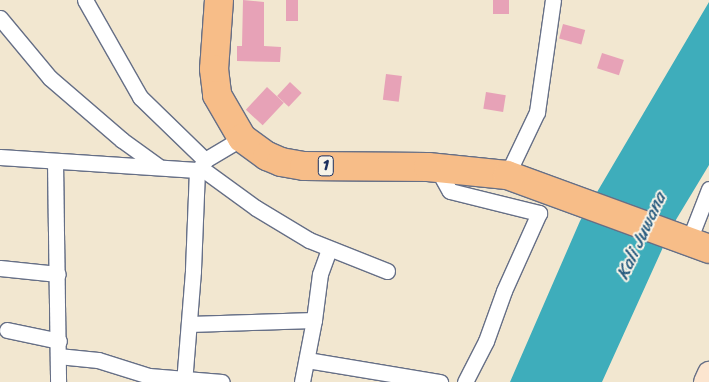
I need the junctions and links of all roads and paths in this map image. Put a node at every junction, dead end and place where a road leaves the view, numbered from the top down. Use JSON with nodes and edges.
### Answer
{"nodes":[{"id":1,"x":85,"y":0,"type":"edge"},
{"id":2,"x":219,"y":0,"type":"edge"},
{"id":3,"x":553,"y":0,"type":"edge"},
{"id":4,"x":0,"y":18,"type":"edge"},
{"id":5,"x":242,"y":138,"type":"junction"},
{"id":6,"x":0,"y":157,"type":"edge"},
{"id":7,"x":55,"y":160,"type":"junction"},
{"id":8,"x":158,"y":166,"type":"junction"},
{"id":9,"x":201,"y":166,"type":"junction"},
{"id":10,"x":437,"y":168,"type":"junction"},
{"id":11,"x":508,"y":175,"type":"junction"},
{"id":12,"x":709,"y":190,"type":"edge"},
{"id":13,"x":692,"y":244,"type":"edge"},
{"id":14,"x":329,"y":249,"type":"junction"},
{"id":15,"x":0,"y":268,"type":"edge"},
{"id":16,"x":387,"y":271,"type":"dead end"},
{"id":17,"x":58,"y":274,"type":"junction"},
{"id":18,"x":314,"y":320,"type":"junction"},
{"id":19,"x":189,"y":324,"type":"junction"},
{"id":20,"x":7,"y":330,"type":"dead end"},
{"id":21,"x":58,"y":349,"type":"junction"},
{"id":22,"x":306,"y":360,"type":"junction"},
{"id":23,"x":709,"y":373,"type":"edge"},
{"id":24,"x":148,"y":379,"type":"edge"},
{"id":25,"x":184,"y":381,"type":"edge"},
{"id":26,"x":58,"y":382,"type":"edge"},
{"id":27,"x":222,"y":382,"type":"edge"},
{"id":28,"x":302,"y":382,"type":"edge"},
{"id":29,"x":440,"y":382,"type":"edge"},
{"id":30,"x":465,"y":382,"type":"edge"},
{"id":31,"x":705,"y":382,"type":"edge"}],
"edges":[{"from":1,"to":9,"type":"street"},
{"from":2,"to":5,"type":"highway","number":"1"},
{"from":3,"to":11,"type":"street"},
{"from":4,"to":8,"type":"street"},
{"from":5,"to":9,"type":"street"},
{"from":5,"to":10,"type":"highway","number":"1"},
{"from":6,"to":7,"type":"street"},
{"from":7,"to":8,"type":"street"},
{"from":7,"to":17,"type":"street"},
{"from":8,"to":9,"type":"street"},
{"from":9,"to":14,"type":"street"},
{"from":9,"to":19,"type":"street"},
{"from":10,"to":11,"type":"highway","number":"1"},
{"from":10,"to":30,"type":"street"},
{"from":11,"to":13,"type":"highway","number":"1"},
{"from":12,"to":13,"type":"street"},
{"from":14,"to":16,"type":"street"},
{"from":14,"to":18,"type":"street"},
{"from":15,"to":17,"type":"street"},
{"from":17,"to":21,"type":"street"},
{"from":18,"to":19,"type":"street"},
{"from":18,"to":22,"type":"street"},
{"from":19,"to":25,"type":"street"},
{"from":20,"to":21,"type":"street"},
{"from":21,"to":24,"type":"street"},
{"from":21,"to":26,"type":"street"},
{"from":22,"to":28,"type":"street"},
{"from":22,"to":29,"type":"street"},
{"from":23,"to":31,"type":"street"},
{"from":24,"to":25,"type":"street"},
{"from":25,"to":27,"type":"street"}]}
